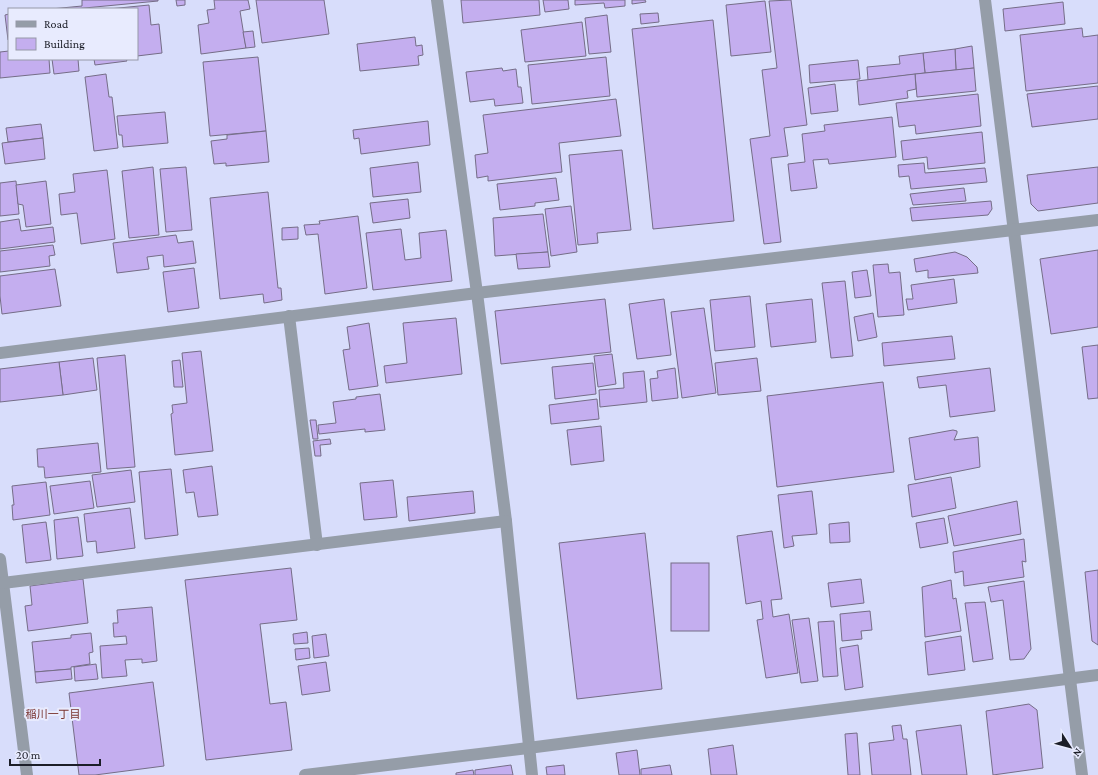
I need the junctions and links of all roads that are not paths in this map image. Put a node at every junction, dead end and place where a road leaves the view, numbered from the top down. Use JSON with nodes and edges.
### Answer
{"nodes":[{"id":1,"x":437,"y":0,"type":"edge"},
{"id":2,"x":985,"y":0,"type":"edge"},
{"id":3,"x":1098,"y":220,"type":"edge"},
{"id":4,"x":1013,"y":231,"type":"junction"},
{"id":5,"x":477,"y":293,"type":"junction"},
{"id":6,"x":289,"y":316,"type":"junction"},
{"id":7,"x":0,"y":353,"type":"edge"},
{"id":8,"x":506,"y":521,"type":"junction"},
{"id":9,"x":317,"y":545,"type":"junction"},
{"id":10,"x":0,"y":559,"type":"edge"},
{"id":11,"x":3,"y":583,"type":"junction"},
{"id":12,"x":1098,"y":675,"type":"edge"},
{"id":13,"x":1070,"y":679,"type":"junction"},
{"id":14,"x":528,"y":748,"type":"junction"},
{"id":15,"x":27,"y":775,"type":"edge"},
{"id":16,"x":305,"y":775,"type":"edge"},
{"id":17,"x":532,"y":775,"type":"edge"},
{"id":18,"x":1082,"y":775,"type":"edge"}],
"edges":[{"from":1,"to":5,"type":"street"},
{"from":2,"to":4,"type":"street"},
{"from":3,"to":4,"type":"street"},
{"from":4,"to":5,"type":"street"},
{"from":4,"to":13,"type":"street"},
{"from":5,"to":6,"type":"street"},
{"from":5,"to":8,"type":"street"},
{"from":6,"to":7,"type":"street"},
{"from":6,"to":9,"type":"street"},
{"from":8,"to":9,"type":"street"},
{"from":8,"to":14,"type":"street"},
{"from":9,"to":11,"type":"street"},
{"from":10,"to":11,"type":"street"},
{"from":11,"to":15,"type":"street"},
{"from":12,"to":13,"type":"street"},
{"from":13,"to":14,"type":"street"},
{"from":13,"to":18,"type":"street"},
{"from":14,"to":16,"type":"street"},
{"from":14,"to":17,"type":"street"}]}
